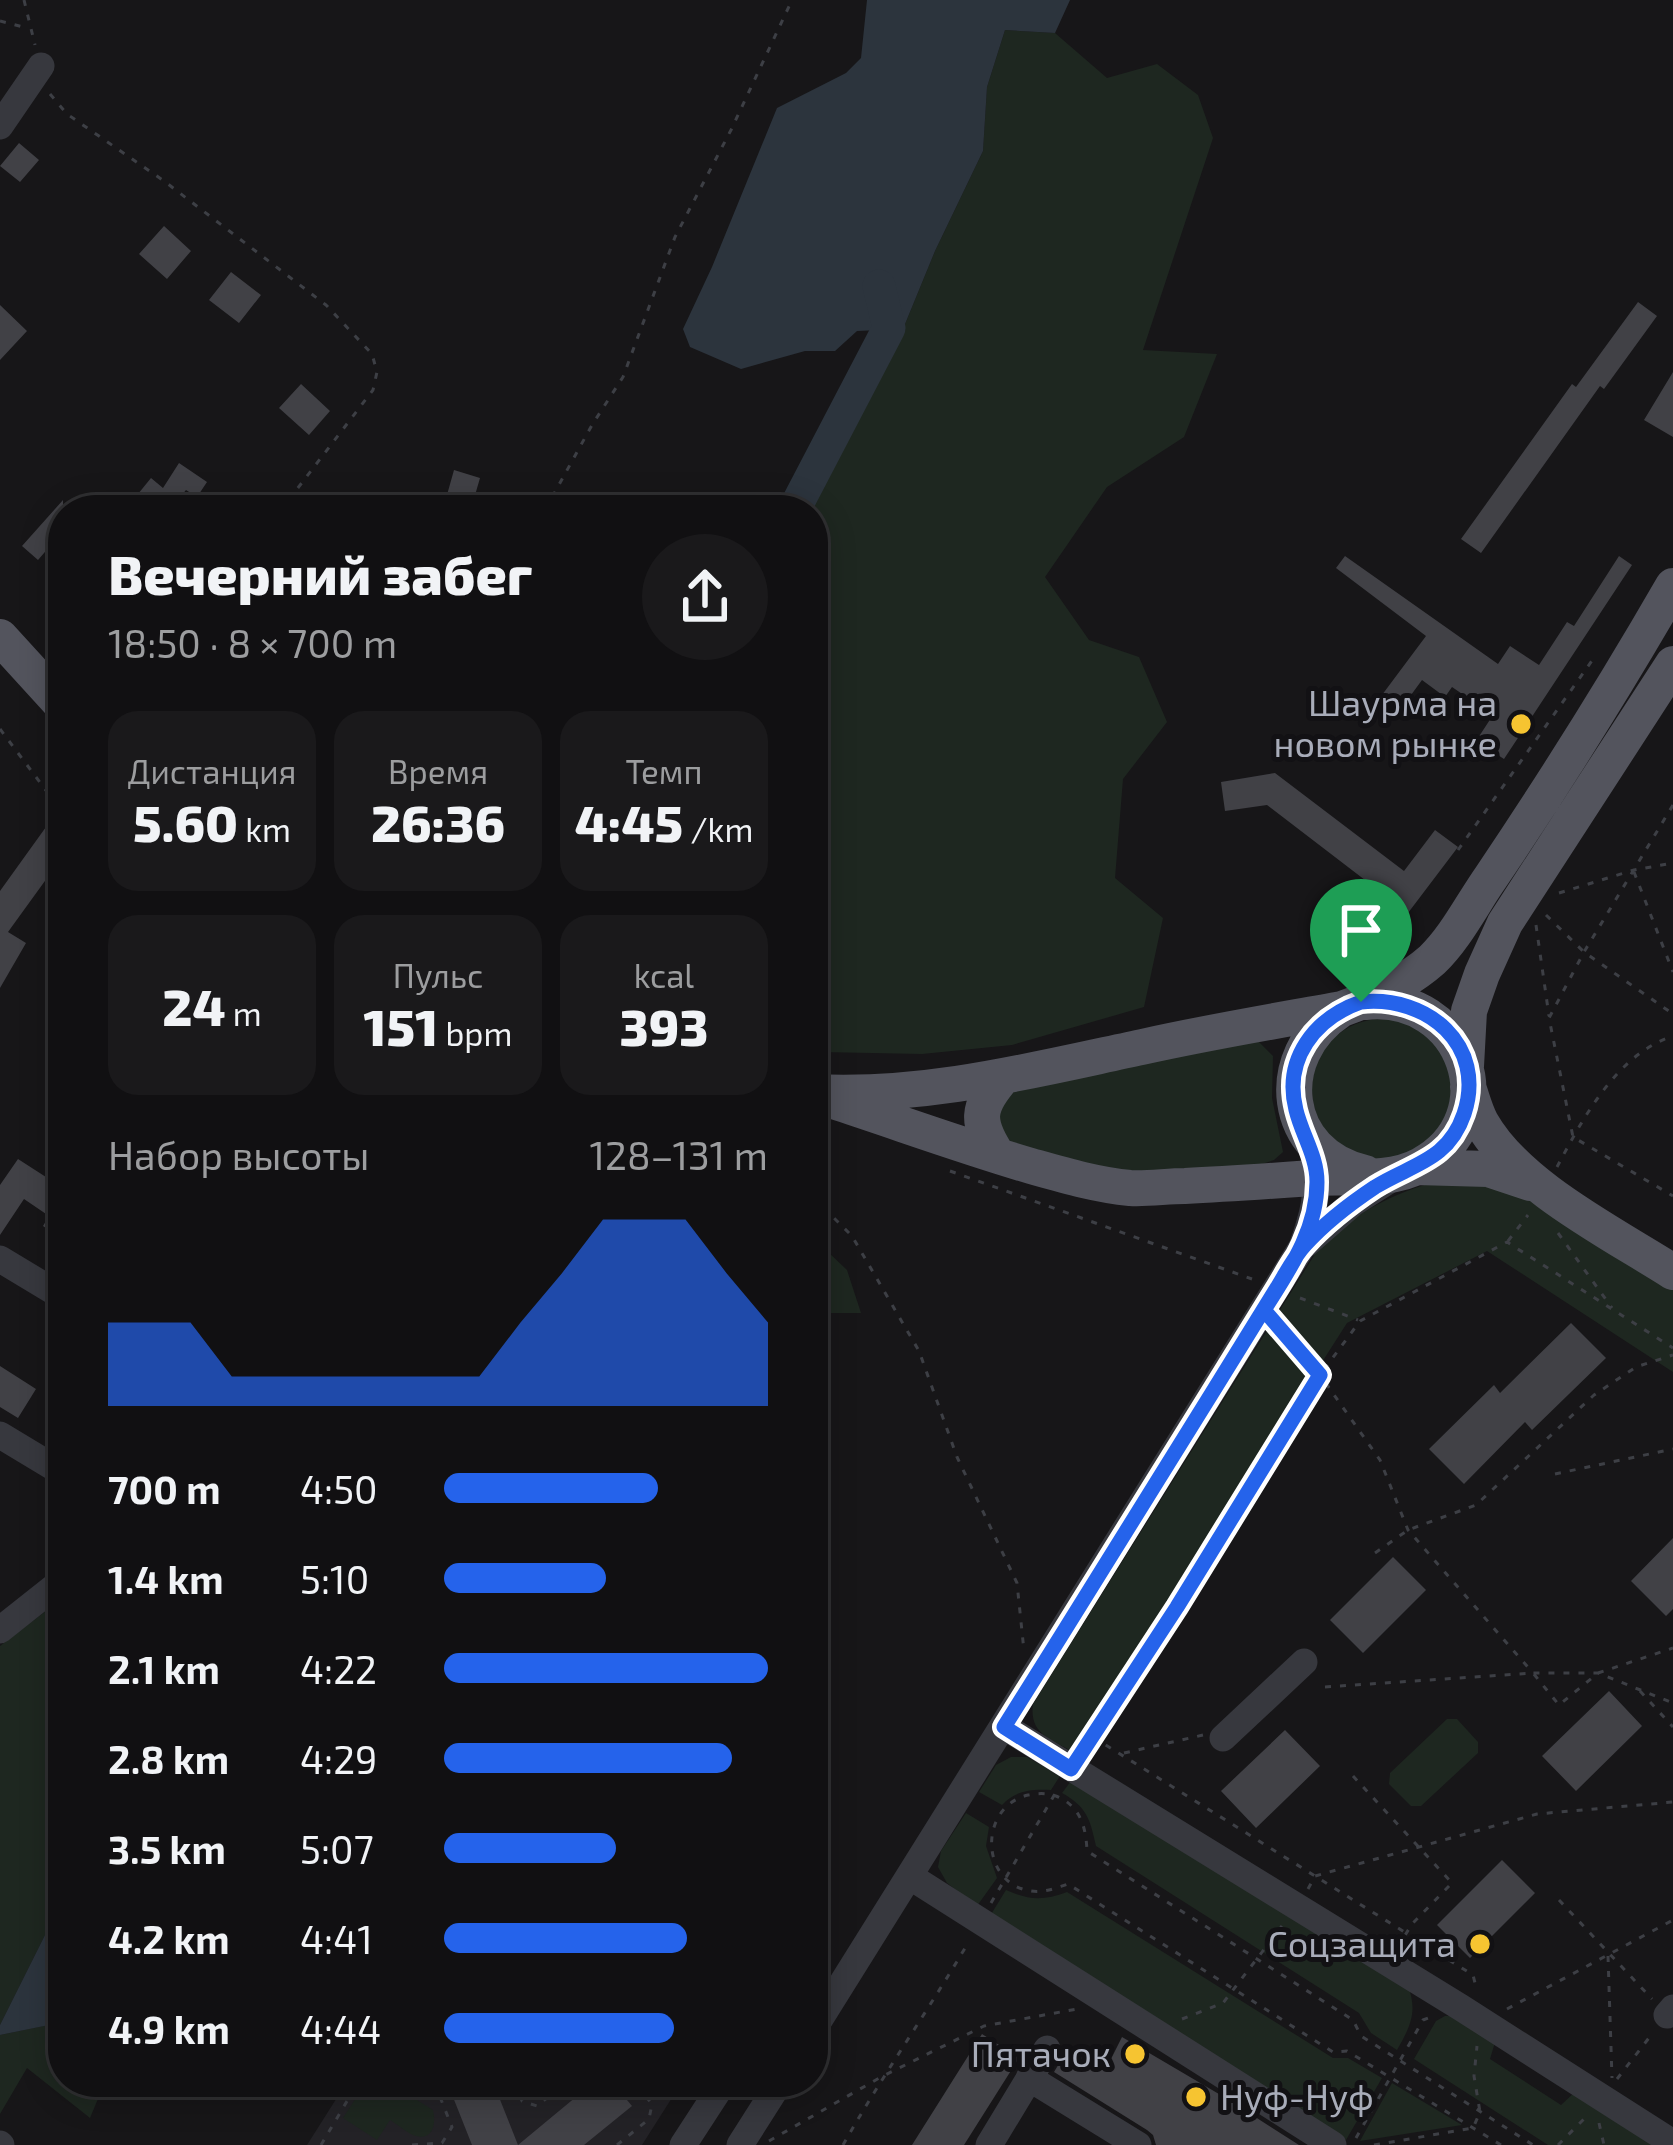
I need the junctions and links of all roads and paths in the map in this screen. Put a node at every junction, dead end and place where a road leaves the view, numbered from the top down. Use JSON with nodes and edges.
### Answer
{"nodes":[{"id":1,"x":24,"y":0,"type":"edge"},
{"id":2,"x":792,"y":0,"type":"edge"},
{"id":3,"x":0,"y":21,"type":"edge"},
{"id":4,"x":30,"y":28,"type":"junction"},
{"id":5,"x":41,"y":66,"type":"junction"},
{"id":6,"x":0,"y":126,"type":"edge"},
{"id":7,"x":292,"y":495,"type":"edge"},
{"id":8,"x":554,"y":495,"type":"edge"},
{"id":9,"x":1673,"y":586,"type":"edge"},
{"id":10,"x":0,"y":638,"type":"edge"},
{"id":11,"x":1596,"y":655,"type":"dead end"},
{"id":12,"x":1673,"y":664,"type":"edge"},
{"id":13,"x":48,"y":690,"type":"edge"},
{"id":14,"x":0,"y":729,"type":"edge"},
{"id":15,"x":48,"y":795,"type":"edge"},
{"id":16,"x":1673,"y":805,"type":"edge"},
{"id":17,"x":1458,"y":850,"type":"dead end"},
{"id":18,"x":1673,"y":862,"type":"edge"},
{"id":19,"x":1634,"y":870,"type":"junction"},
{"id":20,"x":1552,"y":895,"type":"dead end"},
{"id":21,"x":1545,"y":914,"type":"dead end"},
{"id":22,"x":1536,"y":925,"type":"dead end"},
{"id":23,"x":1584,"y":952,"type":"junction"},
{"id":24,"x":1673,"y":972,"type":"edge"},
{"id":25,"x":1352,"y":1005,"type":"junction"},
{"id":26,"x":1673,"y":1014,"type":"edge"},
{"id":27,"x":1550,"y":1018,"type":"junction"},
{"id":28,"x":1673,"y":1036,"type":"edge"},
{"id":29,"x":1004,"y":1077,"type":"junction"},
{"id":30,"x":1467,"y":1078,"type":"junction"},
{"id":31,"x":828,"y":1094,"type":"edge"},
{"id":32,"x":828,"y":1098,"type":"edge"},
{"id":33,"x":1306,"y":1135,"type":"junction"},
{"id":34,"x":1573,"y":1137,"type":"junction"},
{"id":35,"x":998,"y":1156,"type":"junction"},
{"id":36,"x":942,"y":1168,"type":"dead end"},
{"id":37,"x":1400,"y":1172,"type":"junction"},
{"id":38,"x":1317,"y":1178,"type":"junction"},
{"id":39,"x":1543,"y":1188,"type":"junction"},
{"id":40,"x":1673,"y":1196,"type":"edge"},
{"id":41,"x":828,"y":1212,"type":"edge"},
{"id":42,"x":1550,"y":1221,"type":"dead end"},
{"id":43,"x":1507,"y":1242,"type":"junction"},
{"id":44,"x":1302,"y":1247,"type":"junction"},
{"id":45,"x":0,"y":1259,"type":"edge"},
{"id":46,"x":1214,"y":1266,"type":"dead end"},
{"id":47,"x":1673,"y":1272,"type":"edge"},
{"id":48,"x":48,"y":1288,"type":"edge"},
{"id":49,"x":1264,"y":1310,"type":"junction"},
{"id":50,"x":1614,"y":1311,"type":"junction"},
{"id":51,"x":1673,"y":1351,"type":"edge"},
{"id":52,"x":1320,"y":1375,"type":"junction"},
{"id":53,"x":0,"y":1435,"type":"edge"},
{"id":54,"x":1673,"y":1449,"type":"edge"},
{"id":55,"x":48,"y":1464,"type":"edge"},
{"id":56,"x":1555,"y":1474,"type":"dead end"},
{"id":57,"x":1408,"y":1530,"type":"junction"},
{"id":58,"x":1375,"y":1553,"type":"dead end"},
{"id":59,"x":48,"y":1592,"type":"edge"},
{"id":60,"x":0,"y":1630,"type":"edge"},
{"id":61,"x":1673,"y":1648,"type":"edge"},
{"id":62,"x":1304,"y":1663,"type":"dead end"},
{"id":63,"x":1025,"y":1664,"type":"dead end"},
{"id":64,"x":1533,"y":1673,"type":"junction"},
{"id":65,"x":1598,"y":1673,"type":"junction"},
{"id":66,"x":1325,"y":1687,"type":"dead end"},
{"id":67,"x":1639,"y":1689,"type":"junction"},
{"id":68,"x":1673,"y":1703,"type":"edge"},
{"id":69,"x":1004,"y":1727,"type":"junction"},
{"id":70,"x":1673,"y":1727,"type":"edge"},
{"id":71,"x":1228,"y":1733,"type":"joint"},
{"id":72,"x":1093,"y":1737,"type":"junction"},
{"id":73,"x":1118,"y":1755,"type":"dead end"},
{"id":74,"x":1071,"y":1769,"type":"junction"},
{"id":75,"x":1353,"y":1776,"type":"dead end"},
{"id":76,"x":1054,"y":1795,"type":"junction"},
{"id":77,"x":1673,"y":1802,"type":"edge"},
{"id":78,"x":1316,"y":1876,"type":"junction"},
{"id":79,"x":911,"y":1877,"type":"junction"},
{"id":80,"x":1005,"y":1879,"type":"junction"},
{"id":81,"x":1559,"y":1900,"type":"dead end"},
{"id":82,"x":1298,"y":1906,"type":"junction"},
{"id":83,"x":981,"y":1920,"type":"junction"},
{"id":84,"x":1673,"y":1920,"type":"edge"},
{"id":85,"x":1608,"y":1954,"type":"junction"},
{"id":86,"x":1256,"y":1958,"type":"junction"},
{"id":87,"x":1388,"y":1962,"type":"junction"},
{"id":88,"x":1235,"y":1990,"type":"junction"},
{"id":89,"x":1460,"y":2006,"type":"junction"},
{"id":90,"x":828,"y":2007,"type":"edge"},
{"id":91,"x":1670,"y":2011,"type":"edge"},
{"id":92,"x":1485,"y":2023,"type":"junction"},
{"id":93,"x":1153,"y":2030,"type":"junction"},
{"id":94,"x":1047,"y":2049,"type":"dead end"},
{"id":95,"x":1400,"y":2061,"type":"junction"},
{"id":96,"x":1390,"y":2076,"type":"junction"},
{"id":97,"x":1029,"y":2078,"type":"junction"},
{"id":98,"x":1608,"y":2091,"type":"junction"},
{"id":99,"x":349,"y":2097,"type":"edge"},
{"id":100,"x":440,"y":2097,"type":"edge"},
{"id":101,"x":520,"y":2097,"type":"edge"},
{"id":102,"x":548,"y":2097,"type":"edge"},
{"id":103,"x":646,"y":2097,"type":"edge"},
{"id":104,"x":714,"y":2097,"type":"edge"},
{"id":105,"x":771,"y":2097,"type":"edge"},
{"id":106,"x":1480,"y":2112,"type":"junction"},
{"id":107,"x":1473,"y":2128,"type":"junction"},
{"id":108,"x":1673,"y":2143,"type":"edge"},
{"id":109,"x":321,"y":2145,"type":"edge"},
{"id":110,"x":412,"y":2145,"type":"edge"},
{"id":111,"x":617,"y":2145,"type":"edge"},
{"id":112,"x":683,"y":2145,"type":"edge"},
{"id":113,"x":740,"y":2145,"type":"edge"},
{"id":114,"x":843,"y":2145,"type":"edge"},
{"id":115,"x":988,"y":2145,"type":"edge"},
{"id":116,"x":1138,"y":2145,"type":"edge"},
{"id":117,"x":1333,"y":2145,"type":"edge"},
{"id":118,"x":1352,"y":2145,"type":"edge"},
{"id":119,"x":1374,"y":2145,"type":"edge"},
{"id":120,"x":1502,"y":2145,"type":"edge"},
{"id":121,"x":1533,"y":2145,"type":"edge"},
{"id":122,"x":1558,"y":2145,"type":"edge"},
{"id":123,"x":1604,"y":2145,"type":"edge"}],
"edges":[{"from":1,"to":4,"type":"path"},
{"from":2,"to":8,"type":"path"},
{"from":3,"to":4,"type":"path"},
{"from":4,"to":5,"type":"path"},
{"from":5,"to":6,"type":"street"},
{"from":5,"to":7,"type":"path"},
{"from":9,"to":25,"type":"main road"},
{"from":10,"to":13,"type":"main road"},
{"from":11,"to":17,"type":"path"},
{"from":12,"to":30,"type":"main road"},
{"from":14,"to":15,"type":"path"},
{"from":16,"to":19,"type":"path"},
{"from":18,"to":19,"type":"path"},
{"from":19,"to":20,"type":"path"},
{"from":19,"to":23,"type":"path"},
{"from":19,"to":24,"type":"path"},
{"from":21,"to":23,"type":"path"},
{"from":22,"to":27,"type":"path"},
{"from":23,"to":26,"type":"path"},
{"from":23,"to":27,"type":"path"},
{"from":25,"to":29,"type":"main road"},
{"from":25,"to":30,"type":"main road"},
{"from":25,"to":33,"type":"main road"},
{"from":27,"to":34,"type":"path"},
{"from":28,"to":34,"type":"path"},
{"from":29,"to":31,"type":"main road"},
{"from":29,"to":35,"type":"main road"},
{"from":30,"to":37,"type":"main road"},
{"from":30,"to":39,"type":"main road"},
{"from":32,"to":35,"type":"main road"},
{"from":33,"to":37,"type":"main road"},
{"from":33,"to":38,"type":"street"},
{"from":34,"to":39,"type":"path"},
{"from":34,"to":40,"type":"path"},
{"from":35,"to":38,"type":"main road"},
{"from":36,"to":46,"type":"path"},
{"from":37,"to":38,"type":"main road"},
{"from":37,"to":39,"type":"main road"},
{"from":37,"to":44,"type":"street"},
{"from":38,"to":44,"type":"street"},
{"from":39,"to":43,"type":"path"},
{"from":39,"to":47,"type":"main road"},
{"from":41,"to":63,"type":"path"},
{"from":42,"to":50,"type":"path"},
{"from":43,"to":50,"type":"path"},
{"from":43,"to":52,"type":"path"},
{"from":44,"to":49,"type":"street"},
{"from":45,"to":48,"type":"street"},
{"from":49,"to":52,"type":"path"},
{"from":49,"to":69,"type":"street"},
{"from":50,"to":51,"type":"path"},
{"from":51,"to":57,"type":"path"},
{"from":52,"to":57,"type":"path"},
{"from":52,"to":72,"type":"path"},
{"from":53,"to":55,"type":"street"},
{"from":54,"to":56,"type":"path"},
{"from":57,"to":58,"type":"path"},
{"from":57,"to":64,"type":"path"},
{"from":59,"to":60,"type":"street"},
{"from":61,"to":65,"type":"path"},
{"from":62,"to":71,"type":"street"},
{"from":64,"to":65,"type":"path"},
{"from":64,"to":65,"type":"path"},
{"from":64,"to":66,"type":"path"},
{"from":65,"to":67,"type":"path"},
{"from":67,"to":68,"type":"path"},
{"from":67,"to":70,"type":"path"},
{"from":69,"to":74,"type":"street"},
{"from":69,"to":79,"type":"street"},
{"from":71,"to":73,"type":"path"},
{"from":72,"to":74,"type":"path"},
{"from":72,"to":78,"type":"path"},
{"from":74,"to":76,"type":"path"},
{"from":74,"to":82,"type":"street"},
{"from":75,"to":87,"type":"path"},
{"from":76,"to":80,"type":"path"},
{"from":76,"to":80,"type":"path"},
{"from":76,"to":86,"type":"path"},
{"from":77,"to":78,"type":"path"},
{"from":78,"to":82,"type":"path"},
{"from":78,"to":92,"type":"path"},
{"from":79,"to":83,"type":"street"},
{"from":79,"to":90,"type":"street"},
{"from":80,"to":83,"type":"path"},
{"from":80,"to":88,"type":"path"},
{"from":81,"to":85,"type":"path"},
{"from":82,"to":86,"type":"path"},
{"from":82,"to":87,"type":"street"},
{"from":83,"to":93,"type":"street"},
{"from":83,"to":114,"type":"path"},
{"from":84,"to":85,"type":"path"},
{"from":85,"to":91,"type":"path"},
{"from":85,"to":92,"type":"path"},
{"from":85,"to":98,"type":"path"},
{"from":86,"to":88,"type":"path"},
{"from":86,"to":95,"type":"path"},
{"from":87,"to":89,"type":"street"},
{"from":88,"to":93,"type":"path"},
{"from":88,"to":96,"type":"path"},
{"from":89,"to":92,"type":"street"},
{"from":89,"to":95,"type":"path"},
{"from":91,"to":98,"type":"path"},
{"from":92,"to":98,"type":"street"},
{"from":92,"to":106,"type":"path"},
{"from":93,"to":117,"type":"street"},
{"from":94,"to":97,"type":"street"},
{"from":95,"to":96,"type":"path"},
{"from":95,"to":106,"type":"path"},
{"from":96,"to":107,"type":"path"},
{"from":96,"to":118,"type":"path"},
{"from":97,"to":115,"type":"street"},
{"from":97,"to":116,"type":"street"},
{"from":98,"to":108,"type":"street"},
{"from":99,"to":109,"type":"path"},
{"from":100,"to":110,"type":"path"},
{"from":101,"to":102,"type":"path"},
{"from":103,"to":111,"type":"path"},
{"from":104,"to":112,"type":"street"},
{"from":105,"to":113,"type":"street"},
{"from":106,"to":107,"type":"path"},
{"from":106,"to":121,"type":"path"},
{"from":107,"to":119,"type":"path"},
{"from":107,"to":120,"type":"path"},
{"from":122,"to":123,"type":"path"}]}
